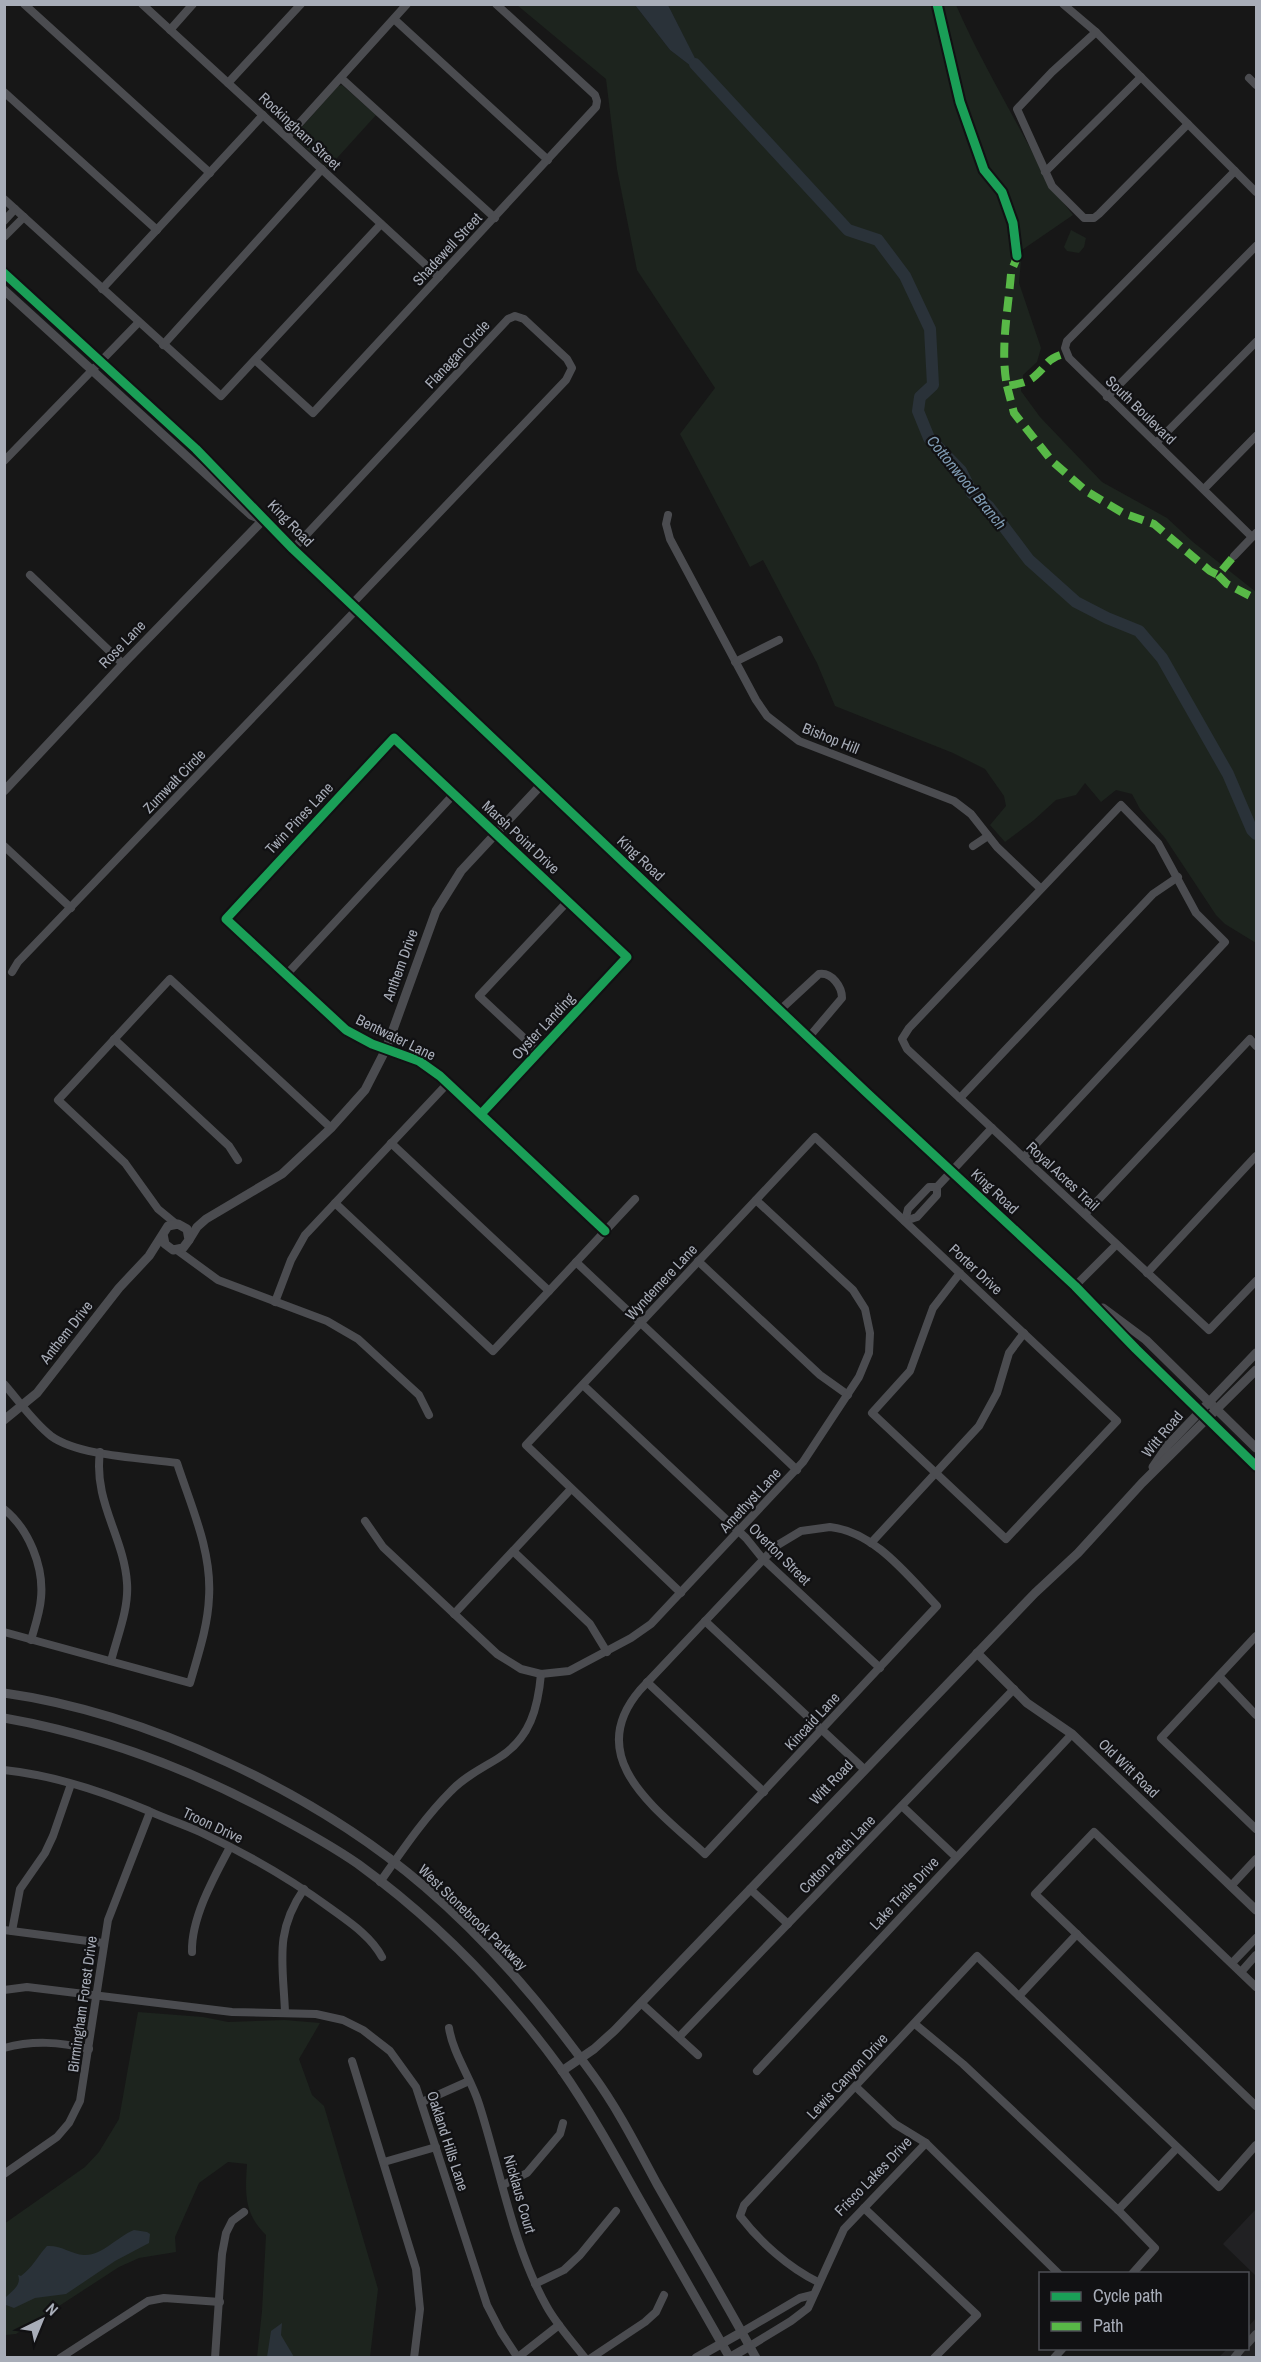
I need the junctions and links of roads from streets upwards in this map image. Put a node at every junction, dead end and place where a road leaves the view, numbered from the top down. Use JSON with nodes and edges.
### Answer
{"nodes":[{"id":1,"x":24,"y":4,"type":"edge"},
{"id":2,"x":142,"y":4,"type":"edge"},
{"id":3,"x":193,"y":4,"type":"edge"},
{"id":4,"x":301,"y":4,"type":"edge"},
{"id":5,"x":407,"y":4,"type":"edge"},
{"id":6,"x":496,"y":4,"type":"edge"},
{"id":7,"x":1063,"y":4,"type":"edge"},
{"id":8,"x":394,"y":19,"type":"junction"},
{"id":9,"x":170,"y":30,"type":"junction"},
{"id":10,"x":1096,"y":32,"type":"junction"},
{"id":11,"x":1141,"y":77,"type":"junction"},
{"id":12,"x":341,"y":78,"type":"junction"},
{"id":13,"x":1249,"y":78,"type":"dead end"},
{"id":14,"x":228,"y":83,"type":"junction"},
{"id":15,"x":1257,"y":85,"type":"edge"},
{"id":16,"x":4,"y":92,"type":"edge"},
{"id":17,"x":263,"y":115,"type":"junction"},
{"id":18,"x":1188,"y":124,"type":"junction"},
{"id":19,"x":287,"y":137,"type":"junction"},
{"id":20,"x":548,"y":160,"type":"junction"},
{"id":21,"x":322,"y":169,"type":"junction"},
{"id":22,"x":1235,"y":171,"type":"junction"},
{"id":23,"x":1045,"y":172,"type":"junction"},
{"id":24,"x":210,"y":173,"type":"junction"},
{"id":25,"x":1257,"y":192,"type":"edge"},
{"id":26,"x":4,"y":199,"type":"edge"},
{"id":27,"x":15,"y":209,"type":"junction"},
{"id":28,"x":24,"y":216,"type":"junction"},
{"id":29,"x":495,"y":218,"type":"junction"},
{"id":30,"x":4,"y":221,"type":"edge"},
{"id":31,"x":381,"y":224,"type":"junction"},
{"id":32,"x":157,"y":230,"type":"junction"},
{"id":33,"x":4,"y":237,"type":"edge"},
{"id":34,"x":1257,"y":246,"type":"edge"},
{"id":35,"x":4,"y":273,"type":"edge"},
{"id":36,"x":439,"y":277,"type":"junction"},
{"id":37,"x":19,"y":287,"type":"junction"},
{"id":38,"x":102,"y":290,"type":"junction"},
{"id":39,"x":7,"y":292,"type":"edge"},
{"id":40,"x":138,"y":323,"type":"junction"},
{"id":41,"x":1257,"y":342,"type":"edge"},
{"id":42,"x":163,"y":345,"type":"junction"},
{"id":43,"x":255,"y":360,"type":"junction"},
{"id":44,"x":101,"y":362,"type":"junction"},
{"id":45,"x":93,"y":371,"type":"junction"},
{"id":46,"x":1107,"y":396,"type":"junction"},
{"id":47,"x":160,"y":415,"type":"junction"},
{"id":48,"x":152,"y":424,"type":"junction"},
{"id":49,"x":1257,"y":436,"type":"edge"},
{"id":50,"x":1156,"y":443,"type":"junction"},
{"id":51,"x":4,"y":461,"type":"edge"},
{"id":52,"x":1204,"y":489,"type":"junction"},
{"id":53,"x":668,"y":515,"type":"dead end"},
{"id":54,"x":263,"y":520,"type":"junction"},
{"id":55,"x":1254,"y":535,"type":"edge"},
{"id":56,"x":293,"y":549,"type":"junction"},
{"id":57,"x":1234,"y":556,"type":"dead end"},
{"id":58,"x":30,"y":575,"type":"dead end"},
{"id":59,"x":354,"y":607,"type":"junction"},
{"id":60,"x":779,"y":640,"type":"dead end"},
{"id":61,"x":735,"y":662,"type":"junction"},
{"id":62,"x":123,"y":664,"type":"junction"},
{"id":63,"x":394,"y":738,"type":"joint"},
{"id":64,"x":541,"y":785,"type":"junction"},
{"id":65,"x":4,"y":791,"type":"edge"},
{"id":66,"x":454,"y":794,"type":"junction"},
{"id":67,"x":496,"y":833,"type":"junction"},
{"id":68,"x":988,"y":836,"type":"junction"},
{"id":69,"x":4,"y":846,"type":"edge"},
{"id":70,"x":973,"y":846,"type":"dead end"},
{"id":71,"x":1178,"y":877,"type":"junction"},
{"id":72,"x":1040,"y":888,"type":"junction"},
{"id":73,"x":568,"y":901,"type":"junction"},
{"id":74,"x":71,"y":908,"type":"junction"},
{"id":75,"x":226,"y":919,"type":"joint"},
{"id":76,"x":627,"y":957,"type":"joint"},
{"id":77,"x":12,"y":972,"type":"dead end"},
{"id":78,"x":286,"y":975,"type":"junction"},
{"id":79,"x":780,"y":1010,"type":"junction"},
{"id":80,"x":809,"y":1037,"type":"junction"},
{"id":81,"x":114,"y":1040,"type":"junction"},
{"id":82,"x":1257,"y":1046,"type":"edge"},
{"id":83,"x":386,"y":1049,"type":"junction"},
{"id":84,"x":539,"y":1052,"type":"junction"},
{"id":85,"x":448,"y":1083,"type":"junction"},
{"id":86,"x":960,"y":1098,"type":"junction"},
{"id":87,"x":481,"y":1114,"type":"junction"},
{"id":88,"x":331,"y":1128,"type":"junction"},
{"id":89,"x":992,"y":1128,"type":"junction"},
{"id":90,"x":815,"y":1137,"type":"joint"},
{"id":91,"x":391,"y":1143,"type":"junction"},
{"id":92,"x":1257,"y":1156,"type":"edge"},
{"id":93,"x":1024,"y":1157,"type":"junction"},
{"id":94,"x":238,"y":1160,"type":"dead end"},
{"id":95,"x":952,"y":1171,"type":"junction"},
{"id":96,"x":937,"y":1187,"type":"junction"},
{"id":97,"x":635,"y":1199,"type":"dead end"},
{"id":98,"x":756,"y":1200,"type":"junction"},
{"id":99,"x":335,"y":1203,"type":"junction"},
{"id":100,"x":158,"y":1209,"type":"junction"},
{"id":101,"x":1085,"y":1214,"type":"junction"},
{"id":102,"x":206,"y":1219,"type":"junction"},
{"id":103,"x":905,"y":1221,"type":"junction"},
{"id":104,"x":177,"y":1223,"type":"junction"},
{"id":105,"x":605,"y":1231,"type":"junction"},
{"id":106,"x":163,"y":1233,"type":"junction"},
{"id":107,"x":188,"y":1241,"type":"junction"},
{"id":108,"x":1116,"y":1245,"type":"junction"},
{"id":109,"x":175,"y":1250,"type":"junction"},
{"id":110,"x":147,"y":1259,"type":"junction"},
{"id":111,"x":698,"y":1261,"type":"junction"},
{"id":112,"x":194,"y":1262,"type":"junction"},
{"id":113,"x":576,"y":1262,"type":"junction"},
{"id":114,"x":960,"y":1273,"type":"junction"},
{"id":115,"x":1147,"y":1273,"type":"junction"},
{"id":116,"x":1257,"y":1281,"type":"edge"},
{"id":117,"x":1076,"y":1287,"type":"junction"},
{"id":118,"x":549,"y":1291,"type":"junction"},
{"id":119,"x":275,"y":1302,"type":"junction"},
{"id":120,"x":640,"y":1323,"type":"junction"},
{"id":121,"x":1024,"y":1333,"type":"junction"},
{"id":122,"x":1257,"y":1353,"type":"edge"},
{"id":123,"x":1257,"y":1370,"type":"edge"},
{"id":124,"x":4,"y":1384,"type":"edge"},
{"id":125,"x":583,"y":1385,"type":"junction"},
{"id":126,"x":848,"y":1395,"type":"junction"},
{"id":127,"x":1210,"y":1402,"type":"junction"},
{"id":128,"x":24,"y":1406,"type":"junction"},
{"id":129,"x":1218,"y":1410,"type":"junction"},
{"id":130,"x":1201,"y":1411,"type":"junction"},
{"id":131,"x":429,"y":1415,"type":"dead end"},
{"id":132,"x":1209,"y":1419,"type":"junction"},
{"id":133,"x":4,"y":1420,"type":"edge"},
{"id":134,"x":1257,"y":1448,"type":"edge"},
{"id":135,"x":100,"y":1452,"type":"junction"},
{"id":136,"x":1257,"y":1467,"type":"edge"},
{"id":137,"x":797,"y":1470,"type":"junction"},
{"id":138,"x":935,"y":1475,"type":"junction"},
{"id":139,"x":1142,"y":1483,"type":"junction"},
{"id":140,"x":571,"y":1489,"type":"junction"},
{"id":141,"x":7,"y":1511,"type":"edge"},
{"id":142,"x":365,"y":1521,"type":"dead end"},
{"id":143,"x":739,"y":1532,"type":"junction"},
{"id":144,"x":871,"y":1543,"type":"junction"},
{"id":145,"x":513,"y":1551,"type":"junction"},
{"id":146,"x":763,"y":1559,"type":"junction"},
{"id":147,"x":681,"y":1593,"type":"junction"},
{"id":148,"x":454,"y":1614,"type":"junction"},
{"id":149,"x":705,"y":1621,"type":"junction"},
{"id":150,"x":4,"y":1632,"type":"edge"},
{"id":151,"x":1257,"y":1636,"type":"edge"},
{"id":152,"x":31,"y":1640,"type":"junction"},
{"id":153,"x":607,"y":1652,"type":"junction"},
{"id":154,"x":977,"y":1653,"type":"junction"},
{"id":155,"x":111,"y":1661,"type":"junction"},
{"id":156,"x":880,"y":1668,"type":"junction"},
{"id":157,"x":541,"y":1674,"type":"junction"},
{"id":158,"x":1220,"y":1676,"type":"junction"},
{"id":159,"x":647,"y":1682,"type":"junction"},
{"id":160,"x":1014,"y":1689,"type":"junction"},
{"id":161,"x":4,"y":1693,"type":"edge"},
{"id":162,"x":1257,"y":1715,"type":"edge"},
{"id":163,"x":4,"y":1718,"type":"edge"},
{"id":164,"x":822,"y":1730,"type":"junction"},
{"id":165,"x":1072,"y":1734,"type":"junction"},
{"id":166,"x":864,"y":1769,"type":"junction"},
{"id":167,"x":4,"y":1770,"type":"edge"},
{"id":168,"x":71,"y":1784,"type":"junction"},
{"id":169,"x":764,"y":1792,"type":"junction"},
{"id":170,"x":902,"y":1806,"type":"junction"},
{"id":171,"x":150,"y":1812,"type":"junction"},
{"id":172,"x":1257,"y":1829,"type":"edge"},
{"id":173,"x":230,"y":1847,"type":"junction"},
{"id":174,"x":956,"y":1857,"type":"junction"},
{"id":175,"x":1257,"y":1859,"type":"edge"},
{"id":176,"x":394,"y":1862,"type":"junction"},
{"id":177,"x":380,"y":1882,"type":"junction"},
{"id":178,"x":1231,"y":1886,"type":"junction"},
{"id":179,"x":304,"y":1889,"type":"junction"},
{"id":180,"x":750,"y":1889,"type":"junction"},
{"id":181,"x":1257,"y":1910,"type":"edge"},
{"id":182,"x":788,"y":1924,"type":"junction"},
{"id":183,"x":8,"y":1930,"type":"edge"},
{"id":184,"x":1077,"y":1934,"type":"junction"},
{"id":185,"x":1257,"y":1938,"type":"edge"},
{"id":186,"x":103,"y":1943,"type":"junction"},
{"id":187,"x":192,"y":1952,"type":"dead end"},
{"id":188,"x":1257,"y":1955,"type":"edge"},
{"id":189,"x":382,"y":1957,"type":"dead end"},
{"id":190,"x":1232,"y":1963,"type":"junction"},
{"id":191,"x":1241,"y":1972,"type":"junction"},
{"id":192,"x":1257,"y":1987,"type":"edge"},
{"id":193,"x":4,"y":1990,"type":"edge"},
{"id":194,"x":97,"y":1995,"type":"junction"},
{"id":195,"x":1019,"y":1996,"type":"junction"},
{"id":196,"x":641,"y":2003,"type":"junction"},
{"id":197,"x":285,"y":2012,"type":"junction"},
{"id":198,"x":915,"y":2024,"type":"junction"},
{"id":199,"x":449,"y":2028,"type":"dead end"},
{"id":200,"x":679,"y":2037,"type":"junction"},
{"id":201,"x":4,"y":2048,"type":"edge"},
{"id":202,"x":89,"y":2049,"type":"junction"},
{"id":203,"x":698,"y":2055,"type":"dead end"},
{"id":204,"x":580,"y":2059,"type":"junction"},
{"id":205,"x":352,"y":2061,"type":"dead end"},
{"id":206,"x":562,"y":2071,"type":"junction"},
{"id":207,"x":757,"y":2071,"type":"dead end"},
{"id":208,"x":469,"y":2080,"type":"junction"},
{"id":209,"x":856,"y":2087,"type":"junction"},
{"id":210,"x":422,"y":2102,"type":"junction"},
{"id":211,"x":1257,"y":2106,"type":"edge"},
{"id":212,"x":563,"y":2123,"type":"dead end"},
{"id":213,"x":926,"y":2143,"type":"junction"},
{"id":214,"x":1257,"y":2145,"type":"edge"},
{"id":215,"x":436,"y":2147,"type":"junction"},
{"id":216,"x":1177,"y":2148,"type":"junction"},
{"id":217,"x":384,"y":2162,"type":"junction"},
{"id":218,"x":4,"y":2174,"type":"edge"},
{"id":219,"x":503,"y":2185,"type":"junction"},
{"id":220,"x":864,"y":2208,"type":"junction"},
{"id":221,"x":1118,"y":2210,"type":"junction"},
{"id":222,"x":616,"y":2211,"type":"dead end"},
{"id":223,"x":244,"y":2212,"type":"dead end"},
{"id":224,"x":1057,"y":2272,"type":"edge"},
{"id":225,"x":1134,"y":2272,"type":"edge"},
{"id":226,"x":818,"y":2282,"type":"junction"},
{"id":227,"x":535,"y":2284,"type":"junction"},
{"id":228,"x":664,"y":2295,"type":"dead end"},
{"id":229,"x":812,"y":2295,"type":"junction"},
{"id":230,"x":220,"y":2302,"type":"junction"},
{"id":231,"x":559,"y":2325,"type":"junction"},
{"id":232,"x":742,"y":2331,"type":"junction"},
{"id":233,"x":722,"y":2342,"type":"junction"},
{"id":234,"x":750,"y":2346,"type":"junction"},
{"id":235,"x":518,"y":2357,"type":"edge"},
{"id":236,"x":730,"y":2357,"type":"edge"},
{"id":237,"x":60,"y":2358,"type":"edge"},
{"id":238,"x":215,"y":2358,"type":"edge"},
{"id":239,"x":414,"y":2358,"type":"edge"},
{"id":240,"x":585,"y":2358,"type":"edge"},
{"id":241,"x":591,"y":2358,"type":"edge"},
{"id":242,"x":696,"y":2358,"type":"edge"},
{"id":243,"x":756,"y":2358,"type":"edge"},
{"id":244,"x":934,"y":2358,"type":"edge"}],
"edges":[{"from":1,"to":24,"type":"street"},
{"from":2,"to":9,"type":"street","name":"Rockingham Street"},
{"from":3,"to":9,"type":"street"},
{"from":4,"to":14,"type":"street"},
{"from":5,"to":8,"type":"street"},
{"from":6,"to":20,"type":"street","name":"Shadewell Street"},
{"from":7,"to":10,"type":"street"},
{"from":8,"to":12,"type":"street"},
{"from":8,"to":20,"type":"street"},
{"from":9,"to":14,"type":"street","name":"Rockingham Street"},
{"from":10,"to":11,"type":"street"},
{"from":10,"to":23,"type":"street"},
{"from":11,"to":18,"type":"street"},
{"from":11,"to":23,"type":"street"},
{"from":12,"to":19,"type":"street"},
{"from":12,"to":29,"type":"street"},
{"from":13,"to":15,"type":"street"},
{"from":14,"to":17,"type":"street","name":"Rockingham Street"},
{"from":16,"to":32,"type":"street"},
{"from":17,"to":19,"type":"street","name":"Rockingham Street"},
{"from":17,"to":24,"type":"street"},
{"from":18,"to":22,"type":"street"},
{"from":18,"to":23,"type":"street"},
{"from":19,"to":21,"type":"street","name":"Rockingham Street"},
{"from":20,"to":29,"type":"street","name":"Shadewell Street"},
{"from":21,"to":31,"type":"street","name":"Rockingham Street"},
{"from":21,"to":42,"type":"street"},
{"from":22,"to":25,"type":"street"},
{"from":22,"to":46,"type":"street","name":"South Boulevard"},
{"from":24,"to":32,"type":"street"},
{"from":26,"to":27,"type":"street"},
{"from":27,"to":28,"type":"street"},
{"from":27,"to":30,"type":"street"},
{"from":28,"to":33,"type":"street"},
{"from":28,"to":38,"type":"street"},
{"from":29,"to":36,"type":"street","name":"Shadewell Street"},
{"from":31,"to":36,"type":"street","name":"Rockingham Street"},
{"from":31,"to":43,"type":"street"},
{"from":32,"to":38,"type":"street"},
{"from":34,"to":46,"type":"street"},
{"from":35,"to":37,"type":"street","name":"King Road"},
{"from":36,"to":43,"type":"street","name":"Shadewell Street"},
{"from":37,"to":39,"type":"street"},
{"from":37,"to":44,"type":"street","name":"King Road"},
{"from":38,"to":40,"type":"street"},
{"from":39,"to":45,"type":"street","name":"King Road"},
{"from":40,"to":42,"type":"street"},
{"from":40,"to":44,"type":"street"},
{"from":41,"to":50,"type":"street"},
{"from":42,"to":43,"type":"street"},
{"from":44,"to":45,"type":"street"},
{"from":44,"to":47,"type":"street","name":"King Road"},
{"from":45,"to":48,"type":"street","name":"King Road"},
{"from":45,"to":51,"type":"street"},
{"from":46,"to":50,"type":"street","name":"South Boulevard"},
{"from":47,"to":48,"type":"street"},
{"from":47,"to":54,"type":"street","name":"King Road"},
{"from":48,"to":54,"type":"street","name":"King Road"},
{"from":49,"to":52,"type":"street"},
{"from":50,"to":52,"type":"street","name":"South Boulevard"},
{"from":52,"to":55,"type":"street","name":"South Boulevard"},
{"from":53,"to":61,"type":"street","name":"Bishop Hill"},
{"from":54,"to":56,"type":"street","name":"King Road"},
{"from":54,"to":62,"type":"street","name":"Rose Lane"},
{"from":55,"to":57,"type":"street"},
{"from":56,"to":59,"type":"street","name":"King Road"},
{"from":56,"to":59,"type":"street","name":"Flanagan Circle"},
{"from":58,"to":62,"type":"street"},
{"from":59,"to":64,"type":"street","name":"King Road"},
{"from":59,"to":74,"type":"street","name":"Zumwalt Circle"},
{"from":60,"to":61,"type":"street"},
{"from":61,"to":68,"type":"street","name":"Bishop Hill"},
{"from":62,"to":65,"type":"street","name":"Rose Lane"},
{"from":63,"to":66,"type":"street","name":"Marsh Point Drive"},
{"from":63,"to":75,"type":"street","name":"Twin Pines Lane"},
{"from":64,"to":67,"type":"street","name":"Anthem Drive"},
{"from":64,"to":79,"type":"street","name":"King Road"},
{"from":66,"to":67,"type":"street","name":"Marsh Point Drive"},
{"from":66,"to":78,"type":"street"},
{"from":67,"to":73,"type":"street","name":"Marsh Point Drive"},
{"from":67,"to":83,"type":"street","name":"Anthem Drive"},
{"from":68,"to":70,"type":"street"},
{"from":68,"to":72,"type":"street","name":"Bishop Hill"},
{"from":69,"to":74,"type":"street"},
{"from":71,"to":72,"type":"street"},
{"from":71,"to":86,"type":"street"},
{"from":71,"to":93,"type":"street"},
{"from":72,"to":86,"type":"street","name":"Royal Acres Trail"},
{"from":73,"to":76,"type":"street","name":"Marsh Point Drive"},
{"from":73,"to":84,"type":"street"},
{"from":74,"to":77,"type":"street","name":"Zumwalt Circle"},
{"from":75,"to":78,"type":"street","name":"Bentwater Lane"},
{"from":76,"to":84,"type":"street","name":"Oyster Landing"},
{"from":78,"to":83,"type":"street","name":"Bentwater Lane"},
{"from":79,"to":80,"type":"street","name":"King Road"},
{"from":79,"to":80,"type":"street"},
{"from":80,"to":95,"type":"street","name":"King Road"},
{"from":81,"to":88,"type":"street"},
{"from":81,"to":94,"type":"street"},
{"from":81,"to":100,"type":"street"},
{"from":82,"to":101,"type":"street"},
{"from":83,"to":85,"type":"street","name":"Bentwater Lane"},
{"from":83,"to":88,"type":"street","name":"Anthem Drive"},
{"from":84,"to":87,"type":"street","name":"Oyster Landing"},
{"from":85,"to":87,"type":"street","name":"Bentwater Lane"},
{"from":85,"to":91,"type":"street"},
{"from":86,"to":89,"type":"street","name":"Royal Acres Trail"},
{"from":87,"to":105,"type":"street","name":"Bentwater Lane"},
{"from":88,"to":102,"type":"street","name":"Anthem Drive"},
{"from":89,"to":93,"type":"street","name":"Royal Acres Trail"},
{"from":89,"to":95,"type":"street"},
{"from":90,"to":98,"type":"street","name":"Wyndemere Lane"},
{"from":90,"to":103,"type":"street","name":"Porter Drive"},
{"from":91,"to":99,"type":"street"},
{"from":91,"to":118,"type":"street"},
{"from":92,"to":115,"type":"street"},
{"from":93,"to":101,"type":"street","name":"Royal Acres Trail"},
{"from":95,"to":96,"type":"street"},
{"from":95,"to":117,"type":"street","name":"King Road"},
{"from":96,"to":103,"type":"street"},
{"from":96,"to":103,"type":"street"},
{"from":97,"to":105,"type":"street"},
{"from":98,"to":111,"type":"street","name":"Wyndemere Lane"},
{"from":98,"to":126,"type":"street","name":"Amethyst Lane"},
{"from":99,"to":118,"type":"street"},
{"from":99,"to":119,"type":"street"},
{"from":100,"to":104,"type":"street"},
{"from":100,"to":106,"type":"street"},
{"from":101,"to":108,"type":"street","name":"Royal Acres Trail"},
{"from":102,"to":104,"type":"street","name":"Anthem Drive"},
{"from":102,"to":107,"type":"street","name":"Anthem Drive"},
{"from":103,"to":114,"type":"street","name":"Porter Drive"},
{"from":104,"to":106,"type":"street"},
{"from":104,"to":107,"type":"street"},
{"from":105,"to":113,"type":"street"},
{"from":106,"to":109,"type":"street"},
{"from":106,"to":110,"type":"street","name":"Anthem Drive"},
{"from":107,"to":109,"type":"street"},
{"from":107,"to":112,"type":"street"},
{"from":108,"to":115,"type":"street","name":"Royal Acres Trail"},
{"from":108,"to":117,"type":"street"},
{"from":109,"to":110,"type":"street","name":"Anthem Drive"},
{"from":109,"to":112,"type":"street"},
{"from":110,"to":128,"type":"street","name":"Anthem Drive"},
{"from":111,"to":120,"type":"street","name":"Wyndemere Lane"},
{"from":111,"to":126,"type":"street"},
{"from":112,"to":119,"type":"street"},
{"from":113,"to":118,"type":"street"},
{"from":113,"to":120,"type":"street"},
{"from":114,"to":121,"type":"street","name":"Porter Drive"},
{"from":114,"to":138,"type":"street"},
{"from":115,"to":116,"type":"street","name":"Royal Acres Trail"},
{"from":117,"to":127,"type":"street","name":"King Road"},
{"from":117,"to":130,"type":"street","name":"King Road"},
{"from":119,"to":131,"type":"street"},
{"from":120,"to":125,"type":"street","name":"Wyndemere Lane"},
{"from":120,"to":137,"type":"street"},
{"from":121,"to":138,"type":"street"},
{"from":121,"to":138,"type":"street","name":"Porter Drive"},
{"from":122,"to":127,"type":"street","name":"Witt Road"},
{"from":123,"to":129,"type":"street","name":"Witt Road"},
{"from":124,"to":128,"type":"street"},
{"from":125,"to":140,"type":"street","name":"Wyndemere Lane"},
{"from":125,"to":143,"type":"street","name":"Overton Street"},
{"from":126,"to":137,"type":"street","name":"Amethyst Lane"},
{"from":127,"to":129,"type":"street","name":"King Road"},
{"from":127,"to":130,"type":"street","name":"Witt Road"},
{"from":128,"to":133,"type":"street","name":"Anthem Drive"},
{"from":128,"to":135,"type":"street"},
{"from":129,"to":132,"type":"street","name":"Witt Road"},
{"from":129,"to":134,"type":"street","name":"King Road"},
{"from":130,"to":132,"type":"street","name":"King Road"},
{"from":130,"to":139,"type":"street","name":"Witt Road"},
{"from":132,"to":136,"type":"street","name":"King Road"},
{"from":132,"to":139,"type":"street","name":"Witt Road"},
{"from":135,"to":155,"type":"street"},
{"from":135,"to":155,"type":"street"},
{"from":137,"to":143,"type":"street","name":"Amethyst Lane"},
{"from":138,"to":144,"type":"street"},
{"from":139,"to":154,"type":"street","name":"Witt Road"},
{"from":140,"to":145,"type":"street"},
{"from":140,"to":147,"type":"street"},
{"from":141,"to":152,"type":"street"},
{"from":142,"to":148,"type":"street"},
{"from":143,"to":146,"type":"street","name":"Overton Street"},
{"from":143,"to":147,"type":"street","name":"Amethyst Lane"},
{"from":144,"to":146,"type":"street"},
{"from":144,"to":156,"type":"street","name":"Kincaid Lane"},
{"from":145,"to":148,"type":"street"},
{"from":145,"to":153,"type":"street"},
{"from":146,"to":149,"type":"street"},
{"from":146,"to":156,"type":"street","name":"Overton Street"},
{"from":147,"to":153,"type":"street","name":"Amethyst Lane"},
{"from":148,"to":157,"type":"street"},
{"from":149,"to":159,"type":"street"},
{"from":149,"to":164,"type":"street"},
{"from":150,"to":152,"type":"street"},
{"from":151,"to":158,"type":"street"},
{"from":152,"to":155,"type":"street"},
{"from":153,"to":157,"type":"street","name":"Amethyst Lane"},
{"from":154,"to":160,"type":"street","name":"Old Witt Road"},
{"from":154,"to":166,"type":"street","name":"Witt Road"},
{"from":156,"to":164,"type":"street","name":"Kincaid Lane"},
{"from":157,"to":176,"type":"street"},
{"from":158,"to":162,"type":"street"},
{"from":158,"to":172,"type":"street"},
{"from":159,"to":169,"type":"street"},
{"from":159,"to":169,"type":"street","name":"Kincaid Lane"},
{"from":160,"to":165,"type":"street","name":"Old Witt Road"},
{"from":160,"to":170,"type":"street","name":"Cotton Patch Lane"},
{"from":161,"to":176,"type":"street","name":"West Stonebrook Parkway"},
{"from":163,"to":177,"type":"street"},
{"from":164,"to":166,"type":"street"},
{"from":164,"to":169,"type":"street","name":"Kincaid Lane"},
{"from":165,"to":174,"type":"street","name":"Lake Trails Drive"},
{"from":165,"to":178,"type":"street","name":"Old Witt Road"},
{"from":166,"to":180,"type":"street","name":"Witt Road"},
{"from":167,"to":168,"type":"street","name":"Troon Drive"},
{"from":168,"to":171,"type":"street","name":"Troon Drive"},
{"from":168,"to":183,"type":"street"},
{"from":170,"to":174,"type":"street"},
{"from":170,"to":182,"type":"street","name":"Cotton Patch Lane"},
{"from":171,"to":173,"type":"street","name":"Troon Drive"},
{"from":171,"to":186,"type":"street","name":"Birmingham Forest Drive"},
{"from":173,"to":179,"type":"street","name":"Troon Drive"},
{"from":173,"to":187,"type":"street"},
{"from":174,"to":207,"type":"street","name":"Lake Trails Drive"},
{"from":175,"to":178,"type":"street"},
{"from":176,"to":177,"type":"street"},
{"from":176,"to":204,"type":"street","name":"West Stonebrook Parkway"},
{"from":177,"to":206,"type":"street"},
{"from":178,"to":181,"type":"street","name":"Old Witt Road"},
{"from":179,"to":189,"type":"street","name":"Troon Drive"},
{"from":179,"to":197,"type":"street"},
{"from":180,"to":182,"type":"street"},
{"from":180,"to":196,"type":"street","name":"Witt Road"},
{"from":182,"to":200,"type":"street","name":"Cotton Patch Lane"},
{"from":183,"to":186,"type":"street"},
{"from":184,"to":190,"type":"street"},
{"from":184,"to":195,"type":"street"},
{"from":184,"to":211,"type":"street"},
{"from":185,"to":190,"type":"street"},
{"from":186,"to":194,"type":"street","name":"Birmingham Forest Drive"},
{"from":188,"to":191,"type":"street"},
{"from":190,"to":191,"type":"street"},
{"from":191,"to":192,"type":"street"},
{"from":193,"to":194,"type":"street","name":"Oakland Hills Lane"},
{"from":194,"to":197,"type":"street","name":"Oakland Hills Lane"},
{"from":194,"to":202,"type":"street","name":"Birmingham Forest Drive"},
{"from":195,"to":198,"type":"street","name":"Lewis Canyon Drive"},
{"from":195,"to":216,"type":"street"},
{"from":196,"to":200,"type":"street"},
{"from":196,"to":204,"type":"street","name":"Witt Road"},
{"from":197,"to":210,"type":"street","name":"Oakland Hills Lane"},
{"from":198,"to":209,"type":"street","name":"Lewis Canyon Drive"},
{"from":198,"to":221,"type":"street"},
{"from":199,"to":208,"type":"street","name":"Nicklaus Court"},
{"from":200,"to":203,"type":"street"},
{"from":201,"to":202,"type":"street"},
{"from":202,"to":218,"type":"street","name":"Birmingham Forest Drive"},
{"from":204,"to":206,"type":"street","name":"Witt Road"},
{"from":204,"to":232,"type":"street","name":"West Stonebrook Parkway"},
{"from":205,"to":217,"type":"street"},
{"from":206,"to":233,"type":"street"},
{"from":208,"to":210,"type":"street"},
{"from":208,"to":219,"type":"street","name":"Nicklaus Court"},
{"from":209,"to":213,"type":"street"},
{"from":209,"to":226,"type":"street","name":"Lewis Canyon Drive"},
{"from":210,"to":215,"type":"street","name":"Oakland Hills Lane"},
{"from":212,"to":219,"type":"street"},
{"from":213,"to":220,"type":"street","name":"Frisco Lakes Drive"},
{"from":213,"to":224,"type":"street"},
{"from":214,"to":216,"type":"street"},
{"from":215,"to":217,"type":"street"},
{"from":215,"to":235,"type":"street","name":"Oakland Hills Lane"},
{"from":216,"to":221,"type":"street"},
{"from":217,"to":239,"type":"street"},
{"from":219,"to":227,"type":"street","name":"Nicklaus Court"},
{"from":220,"to":226,"type":"street","name":"Frisco Lakes Drive"},
{"from":220,"to":244,"type":"street"},
{"from":221,"to":225,"type":"street"},
{"from":222,"to":227,"type":"street"},
{"from":223,"to":230,"type":"street"},
{"from":226,"to":229,"type":"street","name":"Frisco Lakes Drive"},
{"from":227,"to":231,"type":"street","name":"Nicklaus Court"},
{"from":228,"to":241,"type":"street"},
{"from":229,"to":232,"type":"street"},
{"from":229,"to":234,"type":"street","name":"Frisco Lakes Drive"},
{"from":230,"to":237,"type":"street"},
{"from":230,"to":238,"type":"street"},
{"from":231,"to":235,"type":"street"},
{"from":231,"to":240,"type":"street","name":"Nicklaus Court"},
{"from":232,"to":233,"type":"street"},
{"from":232,"to":234,"type":"street","name":"West Stonebrook Parkway"},
{"from":233,"to":236,"type":"street"},
{"from":233,"to":242,"type":"street"},
{"from":234,"to":236,"type":"street","name":"Frisco Lakes Drive"},
{"from":234,"to":243,"type":"street","name":"West Stonebrook Parkway"}]}
